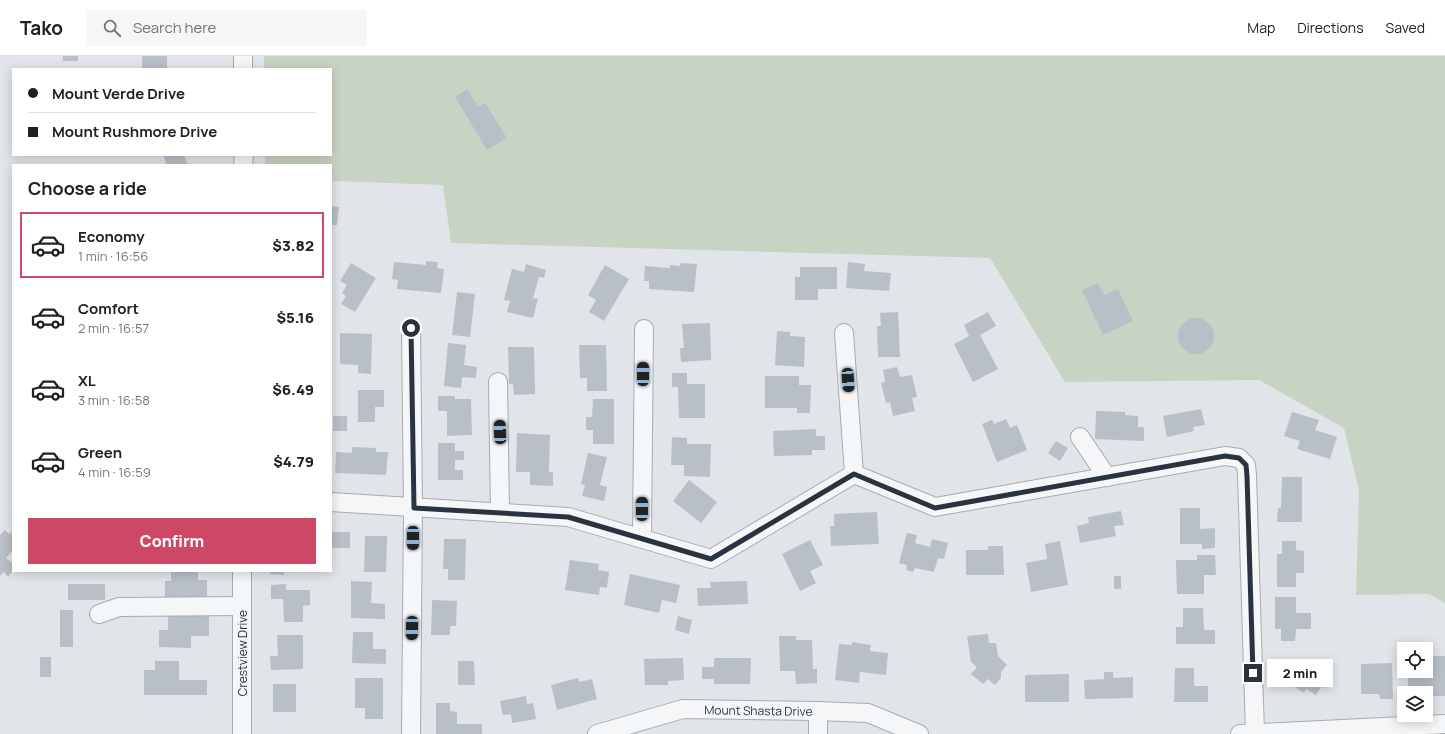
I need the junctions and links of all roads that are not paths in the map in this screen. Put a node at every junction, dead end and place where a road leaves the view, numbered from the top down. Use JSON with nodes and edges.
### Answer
{"nodes":[{"id":1,"x":243,"y":56,"type":"edge"},
{"id":2,"x":243,"y":68,"type":"edge"},
{"id":3,"x":411,"y":328,"type":"dead end"},
{"id":4,"x":644,"y":329,"type":"dead end"},
{"id":5,"x":844,"y":334,"type":"dead end"},
{"id":6,"x":498,"y":382,"type":"dead end"},
{"id":7,"x":1080,"y":437,"type":"dead end"},
{"id":8,"x":854,"y":474,"type":"junction"},
{"id":9,"x":1107,"y":477,"type":"junction"},
{"id":10,"x":332,"y":502,"type":"edge"},
{"id":11,"x":414,"y":508,"type":"junction"},
{"id":12,"x":500,"y":513,"type":"junction"},
{"id":13,"x":642,"y":539,"type":"junction"},
{"id":14,"x":242,"y":572,"type":"edge"},
{"id":15,"x":242,"y":606,"type":"junction"},
{"id":16,"x":99,"y":614,"type":"dead end"},
{"id":17,"x":818,"y":711,"type":"junction"},
{"id":18,"x":1445,"y":724,"type":"edge"},
{"id":19,"x":242,"y":734,"type":"edge"},
{"id":20,"x":411,"y":734,"type":"edge"},
{"id":21,"x":597,"y":734,"type":"edge"},
{"id":22,"x":818,"y":734,"type":"edge"},
{"id":23,"x":918,"y":734,"type":"edge"},
{"id":24,"x":1247,"y":734,"type":"edge"}],
"edges":[{"from":1,"to":2,"type":"street"},
{"from":3,"to":11,"type":"street"},
{"from":4,"to":13,"type":"street"},
{"from":5,"to":8,"type":"street"},
{"from":6,"to":12,"type":"street"},
{"from":7,"to":9,"type":"street"},
{"from":8,"to":9,"type":"street"},
{"from":8,"to":13,"type":"street"},
{"from":9,"to":24,"type":"street"},
{"from":10,"to":11,"type":"street"},
{"from":11,"to":12,"type":"street"},
{"from":11,"to":20,"type":"street"},
{"from":12,"to":13,"type":"street"},
{"from":14,"to":15,"type":"street","name":"Crestview Drive"},
{"from":15,"to":16,"type":"street"},
{"from":15,"to":19,"type":"street","name":"Crestview Drive"},
{"from":17,"to":21,"type":"street","name":"Mount Shasta Drive"},
{"from":17,"to":22,"type":"street"},
{"from":17,"to":23,"type":"street","name":"Mount Shasta Drive"},
{"from":18,"to":24,"type":"street"}]}
